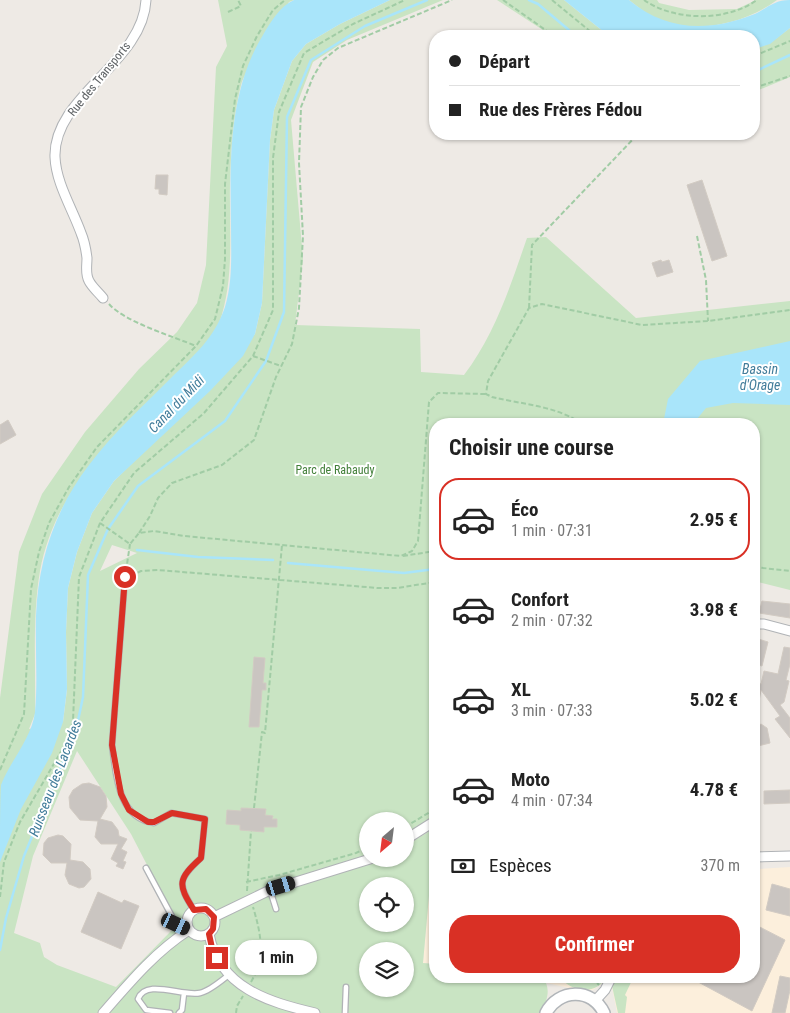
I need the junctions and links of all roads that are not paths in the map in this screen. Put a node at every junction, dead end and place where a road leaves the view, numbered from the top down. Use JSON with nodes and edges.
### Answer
{"nodes":[{"id":1,"x":146,"y":0,"type":"edge"},
{"id":2,"x":103,"y":298,"type":"road end"},
{"id":3,"x":125,"y":577,"type":"road end"},
{"id":4,"x":760,"y":624,"type":"edge"},
{"id":5,"x":790,"y":631,"type":"edge"},
{"id":6,"x":429,"y":825,"type":"edge"},
{"id":7,"x":414,"y":834,"type":"edge"},
{"id":8,"x":790,"y":856,"type":"edge"},
{"id":9,"x":760,"y":857,"type":"edge"},
{"id":10,"x":359,"y":862,"type":"edge"},
{"id":11,"x":146,"y":868,"type":"dead end"},
{"id":12,"x":270,"y":890,"type":"junction"},
{"id":13,"x":276,"y":909,"type":"dead end"},
{"id":14,"x":194,"y":910,"type":"junction"},
{"id":15,"x":214,"y":917,"type":"junction"},
{"id":16,"x":188,"y":930,"type":"junction"},
{"id":17,"x":209,"y":934,"type":"junction"},
{"id":18,"x":230,"y":974,"type":"junction"},
{"id":19,"x":608,"y":983,"type":"edge"},
{"id":20,"x":346,"y":987,"type":"dead end"},
{"id":21,"x":184,"y":993,"type":"junction"},
{"id":22,"x":595,"y":1001,"type":"junction"},
{"id":23,"x":104,"y":1013,"type":"edge"},
{"id":24,"x":170,"y":1013,"type":"edge"},
{"id":25,"x":179,"y":1013,"type":"edge"},
{"id":26,"x":315,"y":1013,"type":"edge"},
{"id":27,"x":344,"y":1013,"type":"edge"},
{"id":28,"x":546,"y":1013,"type":"edge"},
{"id":29,"x":604,"y":1013,"type":"edge"}],
"edges":[{"from":1,"to":2,"type":"street","name":"Rue des Transports"},
{"from":3,"to":14,"type":"lane"},
{"from":4,"to":5,"type":"street"},
{"from":6,"to":7,"type":"street"},
{"from":8,"to":9,"type":"street"},
{"from":10,"to":12,"type":"street"},
{"from":11,"to":16,"type":"lane"},
{"from":12,"to":13,"type":"lane"},
{"from":12,"to":15,"type":"street"},
{"from":14,"to":15,"type":"street"},
{"from":14,"to":16,"type":"street"},
{"from":15,"to":17,"type":"street"},
{"from":16,"to":17,"type":"street"},
{"from":16,"to":23,"type":"street"},
{"from":17,"to":18,"type":"street"},
{"from":18,"to":21,"type":"lane"},
{"from":18,"to":26,"type":"street"},
{"from":19,"to":22,"type":"street"},
{"from":20,"to":27,"type":"lane"},
{"from":21,"to":24,"type":"lane"},
{"from":21,"to":25,"type":"lane"},
{"from":22,"to":28,"type":"street"},
{"from":22,"to":29,"type":"street"}]}
